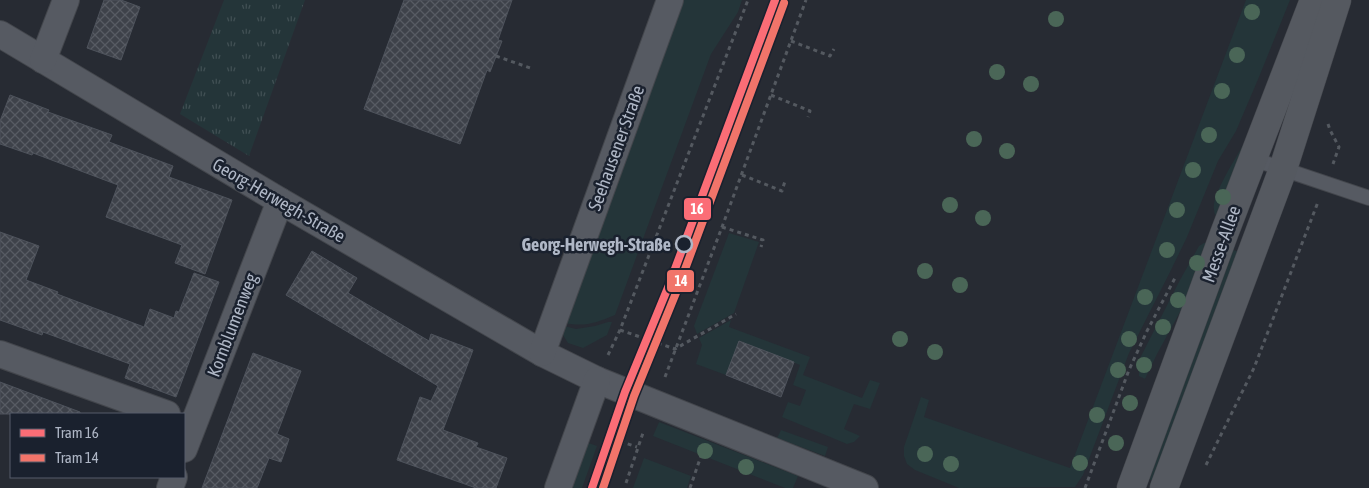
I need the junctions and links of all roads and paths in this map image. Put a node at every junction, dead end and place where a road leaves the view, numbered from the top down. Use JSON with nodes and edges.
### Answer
{"nodes":[{"id":1,"x":66,"y":0,"type":"edge"},
{"id":2,"x":670,"y":0,"type":"edge"},
{"id":3,"x":748,"y":0,"type":"edge"},
{"id":4,"x":806,"y":0,"type":"edge"},
{"id":5,"x":1314,"y":0,"type":"edge"},
{"id":6,"x":1336,"y":0,"type":"edge"},
{"id":7,"x":0,"y":34,"type":"edge"},
{"id":8,"x":791,"y":41,"type":"junction"},
{"id":9,"x":834,"y":49,"type":"dead end"},
{"id":10,"x":496,"y":56,"type":"dead end"},
{"id":11,"x":44,"y":60,"type":"junction"},
{"id":12,"x":533,"y":69,"type":"dead end"},
{"id":13,"x":771,"y":95,"type":"junction"},
{"id":14,"x":808,"y":117,"type":"dead end"},
{"id":15,"x":1328,"y":123,"type":"dead end"},
{"id":16,"x":1253,"y":159,"type":"junction"},
{"id":17,"x":1283,"y":169,"type":"junction"},
{"id":18,"x":742,"y":175,"type":"junction"},
{"id":19,"x":785,"y":181,"type":"dead end"},
{"id":20,"x":1325,"y":184,"type":"junction"},
{"id":21,"x":1369,"y":198,"type":"edge"},
{"id":22,"x":280,"y":201,"type":"junction"},
{"id":23,"x":722,"y":227,"type":"junction"},
{"id":24,"x":761,"y":247,"type":"dead end"},
{"id":25,"x":1177,"y":275,"type":"dead end"},
{"id":26,"x":736,"y":314,"type":"dead end"},
{"id":27,"x":620,"y":330,"type":"junction"},
{"id":28,"x":675,"y":349,"type":"junction"},
{"id":29,"x":542,"y":353,"type":"junction"},
{"id":30,"x":0,"y":354,"type":"edge"},
{"id":31,"x":597,"y":380,"type":"junction"},
{"id":32,"x":654,"y":404,"type":"junction"},
{"id":33,"x":164,"y":413,"type":"edge"},
{"id":34,"x":188,"y":422,"type":"edge"},
{"id":35,"x":581,"y":427,"type":"junction"},
{"id":36,"x":712,"y":427,"type":"junction"},
{"id":37,"x":185,"y":442,"type":"edge"},
{"id":38,"x":638,"y":447,"type":"junction"},
{"id":39,"x":1205,"y":466,"type":"dead end"},
{"id":40,"x":626,"y":483,"type":"dead end"},
{"id":41,"x":558,"y":488,"type":"edge"},
{"id":42,"x":690,"y":488,"type":"edge"},
{"id":43,"x":865,"y":488,"type":"edge"},
{"id":44,"x":1085,"y":488,"type":"edge"},
{"id":45,"x":1131,"y":488,"type":"edge"},
{"id":46,"x":1164,"y":488,"type":"edge"}],
"edges":[{"from":1,"to":11,"type":"street"},
{"from":2,"to":29,"type":"street","name":"Seehausener Straße"},
{"from":3,"to":27,"type":"path"},
{"from":4,"to":8,"type":"path"},
{"from":5,"to":16,"type":"main road","name":"Messe-Allee"},
{"from":6,"to":17,"type":"main road","name":"Messe-Allee"},
{"from":7,"to":11,"type":"street","name":"Georg-Herwegh-Straße"},
{"from":8,"to":9,"type":"path"},
{"from":8,"to":13,"type":"path"},
{"from":10,"to":12,"type":"path"},
{"from":11,"to":22,"type":"street","name":"Georg-Herwegh-Straße"},
{"from":13,"to":14,"type":"path"},
{"from":13,"to":18,"type":"path"},
{"from":15,"to":20,"type":"path"},
{"from":16,"to":17,"type":"lane"},
{"from":16,"to":45,"type":"main road","name":"Messe-Allee"},
{"from":17,"to":20,"type":"lane"},
{"from":17,"to":46,"type":"main road","name":"Messe-Allee"},
{"from":18,"to":19,"type":"path"},
{"from":18,"to":23,"type":"path"},
{"from":20,"to":21,"type":"lane"},
{"from":20,"to":39,"type":"path"},
{"from":22,"to":29,"type":"street","name":"Georg-Herwegh-Straße"},
{"from":22,"to":34,"type":"street","name":"Kornblumenweg"},
{"from":23,"to":24,"type":"path"},
{"from":23,"to":28,"type":"path"},
{"from":25,"to":44,"type":"path"},
{"from":26,"to":28,"type":"path"},
{"from":27,"to":28,"type":"path"},
{"from":27,"to":31,"type":"path"},
{"from":28,"to":32,"type":"path"},
{"from":29,"to":31,"type":"street","name":"Georg-Herwegh-Straße"},
{"from":30,"to":33,"type":"street"},
{"from":31,"to":32,"type":"street","name":"Georg-Herwegh-Straße"},
{"from":31,"to":35,"type":"street"},
{"from":32,"to":36,"type":"street","name":"Georg-Herwegh-Straße"},
{"from":32,"to":38,"type":"path"},
{"from":34,"to":37,"type":"street","name":"Kornblumenweg"},
{"from":35,"to":38,"type":"path"},
{"from":35,"to":41,"type":"street"},
{"from":36,"to":42,"type":"path"},
{"from":36,"to":43,"type":"street","name":"Georg-Herwegh-Straße"},
{"from":38,"to":40,"type":"path"}]}
